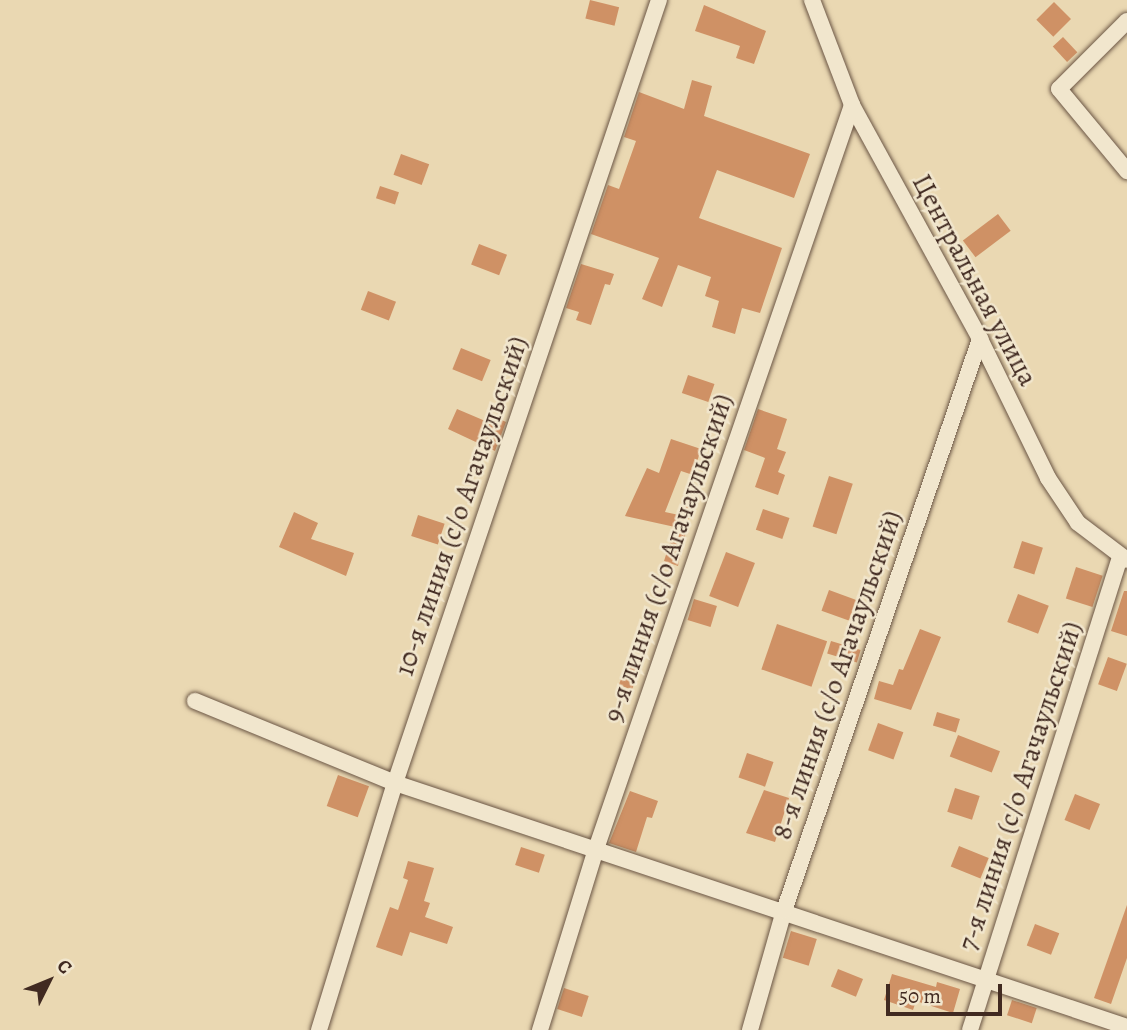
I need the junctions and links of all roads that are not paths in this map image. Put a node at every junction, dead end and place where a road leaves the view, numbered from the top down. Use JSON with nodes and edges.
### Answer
{"nodes":[{"id":1,"x":659,"y":0,"type":"edge"},
{"id":2,"x":812,"y":0,"type":"edge"},
{"id":3,"x":1127,"y":21,"type":"edge"},
{"id":4,"x":852,"y":105,"type":"junction"},
{"id":5,"x":1127,"y":171,"type":"edge"},
{"id":6,"x":980,"y":339,"type":"junction"},
{"id":7,"x":1124,"y":558,"type":"edge"},
{"id":8,"x":195,"y":701,"type":"dead end"},
{"id":9,"x":395,"y":783,"type":"junction"},
{"id":10,"x":596,"y":849,"type":"junction"},
{"id":11,"x":784,"y":911,"type":"junction"},
{"id":12,"x":986,"y":981,"type":"junction"},
{"id":13,"x":1127,"y":1027,"type":"edge"},
{"id":14,"x":319,"y":1030,"type":"edge"},
{"id":15,"x":540,"y":1030,"type":"edge"},
{"id":16,"x":750,"y":1030,"type":"edge"},
{"id":17,"x":970,"y":1030,"type":"edge"}],
"edges":[{"from":1,"to":9,"type":"street","name":"10-я линия (с/о Агачаульский)"},
{"from":2,"to":4,"type":"street","name":"Центральная улица"},
{"from":3,"to":5,"type":"street"},
{"from":4,"to":6,"type":"street","name":"Центральная улица"},
{"from":4,"to":10,"type":"street","name":"9-я линия (с/о Агачаульский)"},
{"from":6,"to":7,"type":"street","name":"Центральная улица"},
{"from":6,"to":11,"type":"street","name":"8-я линия (с/о Агачаульский)"},
{"from":7,"to":12,"type":"street","name":"7-я линия (с/о Агачаульский)"},
{"from":8,"to":9,"type":"street"},
{"from":9,"to":10,"type":"street"},
{"from":9,"to":14,"type":"street","name":"10-я линия (с/о Агачаульский)"},
{"from":10,"to":11,"type":"street"},
{"from":10,"to":15,"type":"street","name":"9-я линия (с/о Агачаульский)"},
{"from":11,"to":12,"type":"street"},
{"from":11,"to":16,"type":"street","name":"8-я линия (с/о Агачаульский)"},
{"from":12,"to":13,"type":"street"},
{"from":12,"to":17,"type":"street","name":"7-я линия (с/о Агачаульский)"}]}
